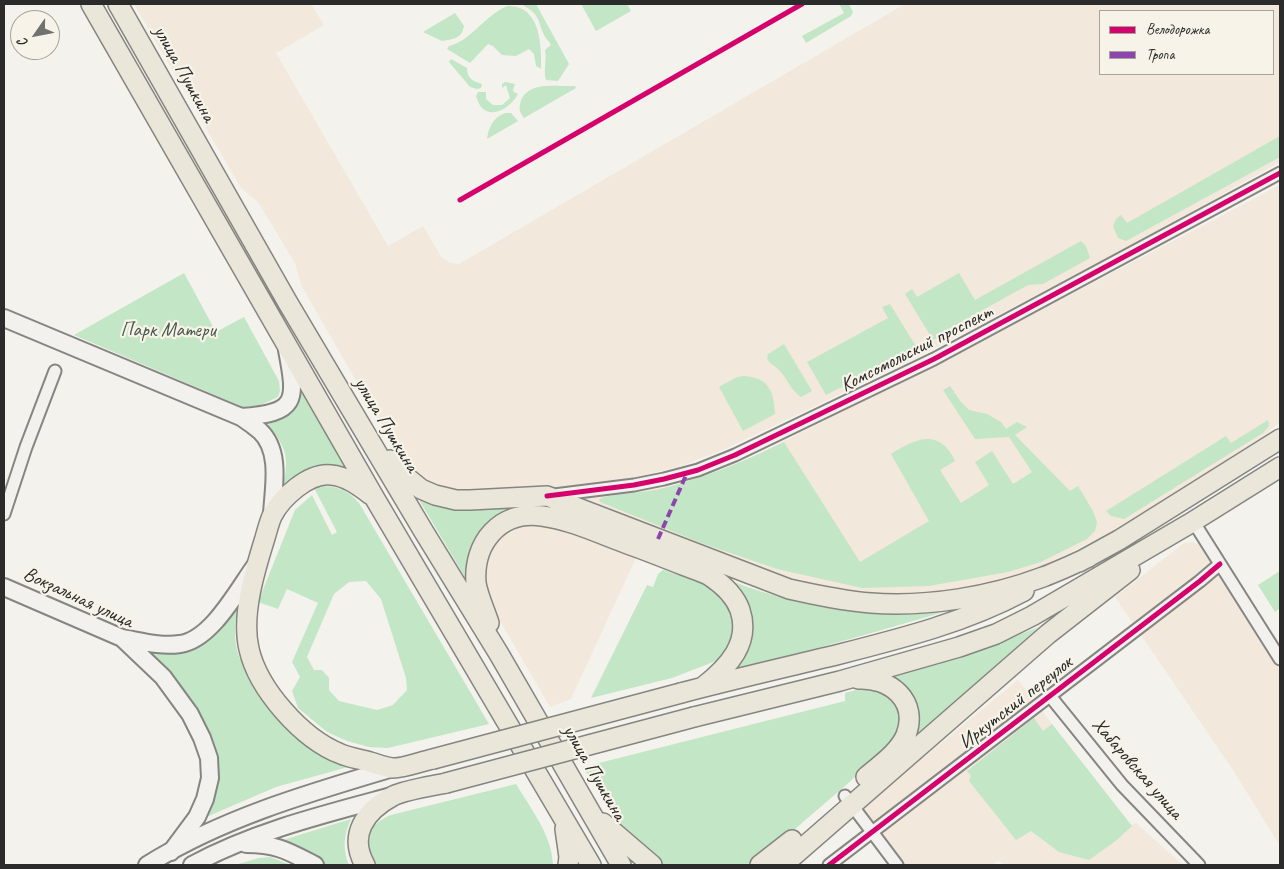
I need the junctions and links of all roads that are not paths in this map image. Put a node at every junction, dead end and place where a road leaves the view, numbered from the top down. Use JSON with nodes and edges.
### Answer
{"nodes":[{"id":1,"x":91,"y":4,"type":"edge"},
{"id":2,"x":118,"y":4,"type":"edge"},
{"id":3,"x":1280,"y":173,"type":"edge"},
{"id":4,"x":4,"y":318,"type":"edge"},
{"id":5,"x":286,"y":343,"type":"junction"},
{"id":6,"x":55,"y":371,"type":"dead end"},
{"id":7,"x":241,"y":417,"type":"junction"},
{"id":8,"x":361,"y":427,"type":"junction"},
{"id":9,"x":1280,"y":439,"type":"edge"},
{"id":10,"x":1280,"y":467,"type":"edge"},
{"id":11,"x":547,"y":496,"type":"junction"},
{"id":12,"x":374,"y":497,"type":"junction"},
{"id":13,"x":4,"y":514,"type":"edge"},
{"id":14,"x":272,"y":515,"type":"junction"},
{"id":15,"x":1191,"y":522,"type":"junction"},
{"id":16,"x":1089,"y":557,"type":"junction"},
{"id":17,"x":257,"y":563,"type":"junction"},
{"id":18,"x":1220,"y":564,"type":"junction"},
{"id":19,"x":4,"y":588,"type":"edge"},
{"id":20,"x":122,"y":638,"type":"junction"},
{"id":21,"x":499,"y":654,"type":"junction"},
{"id":22,"x":1280,"y":659,"type":"edge"},
{"id":23,"x":840,"y":681,"type":"junction"},
{"id":24,"x":701,"y":688,"type":"junction"},
{"id":25,"x":1050,"y":696,"type":"junction"},
{"id":26,"x":393,"y":768,"type":"junction"},
{"id":27,"x":394,"y":795,"type":"junction"},
{"id":28,"x":848,"y":801,"type":"junction"},
{"id":29,"x":591,"y":812,"type":"junction"},
{"id":30,"x":563,"y":818,"type":"junction"},
{"id":31,"x":872,"y":833,"type":"junction"},
{"id":32,"x":239,"y":843,"type":"junction"},
{"id":33,"x":171,"y":852,"type":"junction"},
{"id":34,"x":147,"y":865,"type":"edge"},
{"id":35,"x":192,"y":865,"type":"edge"},
{"id":36,"x":315,"y":865,"type":"edge"},
{"id":37,"x":365,"y":865,"type":"edge"},
{"id":38,"x":568,"y":865,"type":"edge"},
{"id":39,"x":591,"y":865,"type":"edge"},
{"id":40,"x":621,"y":865,"type":"edge"},
{"id":41,"x":652,"y":865,"type":"edge"},
{"id":42,"x":760,"y":865,"type":"edge"},
{"id":43,"x":783,"y":865,"type":"edge"},
{"id":44,"x":828,"y":865,"type":"edge"},
{"id":45,"x":897,"y":865,"type":"edge"},
{"id":46,"x":1199,"y":865,"type":"edge"}],
"edges":[{"from":1,"to":5,"type":"main road"},
{"from":2,"to":8,"type":"main road","name":"улица Пушкина"},
{"from":3,"to":11,"type":"street","name":"Комсомольский проспект"},
{"from":4,"to":7,"type":"main road"},
{"from":5,"to":7,"type":"main road"},
{"from":5,"to":12,"type":"main road"},
{"from":6,"to":13,"type":"street"},
{"from":7,"to":14,"type":"main road"},
{"from":8,"to":11,"type":"main road"},
{"from":8,"to":21,"type":"main road","name":"улица Пушкина"},
{"from":9,"to":16,"type":"main road"},
{"from":10,"to":15,"type":"main road"},
{"from":11,"to":16,"type":"main road"},
{"from":12,"to":14,"type":"main road"},
{"from":12,"to":30,"type":"main road"},
{"from":14,"to":17,"type":"main road"},
{"from":15,"to":18,"type":"street"},
{"from":15,"to":23,"type":"main road"},
{"from":15,"to":28,"type":"main road"},
{"from":16,"to":24,"type":"main road"},
{"from":17,"to":20,"type":"main road"},
{"from":17,"to":26,"type":"main road"},
{"from":18,"to":22,"type":"street"},
{"from":18,"to":25,"type":"street","name":"Иркутский переулок"},
{"from":19,"to":20,"type":"main road","name":"Вокзальная улица"},
{"from":20,"to":33,"type":"main road","name":"Вокзальная улица"},
{"from":21,"to":24,"type":"main road"},
{"from":21,"to":29,"type":"main road","name":"улица Пушкина"},
{"from":23,"to":27,"type":"main road","bridge":true},
{"from":23,"to":28,"type":"main road"},
{"from":24,"to":26,"type":"main road","bridge":true},
{"from":25,"to":31,"type":"street","name":"Иркутский переулок"},
{"from":25,"to":46,"type":"street","name":"Хабаровская улица"},
{"from":26,"to":33,"type":"main road"},
{"from":27,"to":32,"type":"main road"},
{"from":27,"to":37,"type":"main road"},
{"from":28,"to":31,"type":"street"},
{"from":28,"to":42,"type":"main road"},
{"from":28,"to":43,"type":"main road"},
{"from":29,"to":40,"type":"main road","name":"улица Пушкина"},
{"from":29,"to":41,"type":"main road"},
{"from":30,"to":38,"type":"main road"},
{"from":30,"to":39,"type":"main road"},
{"from":31,"to":44,"type":"street","name":"Иркутский переулок"},
{"from":31,"to":45,"type":"street"},
{"from":32,"to":35,"type":"main road"},
{"from":32,"to":36,"type":"main road"},
{"from":33,"to":34,"type":"main road"}]}
